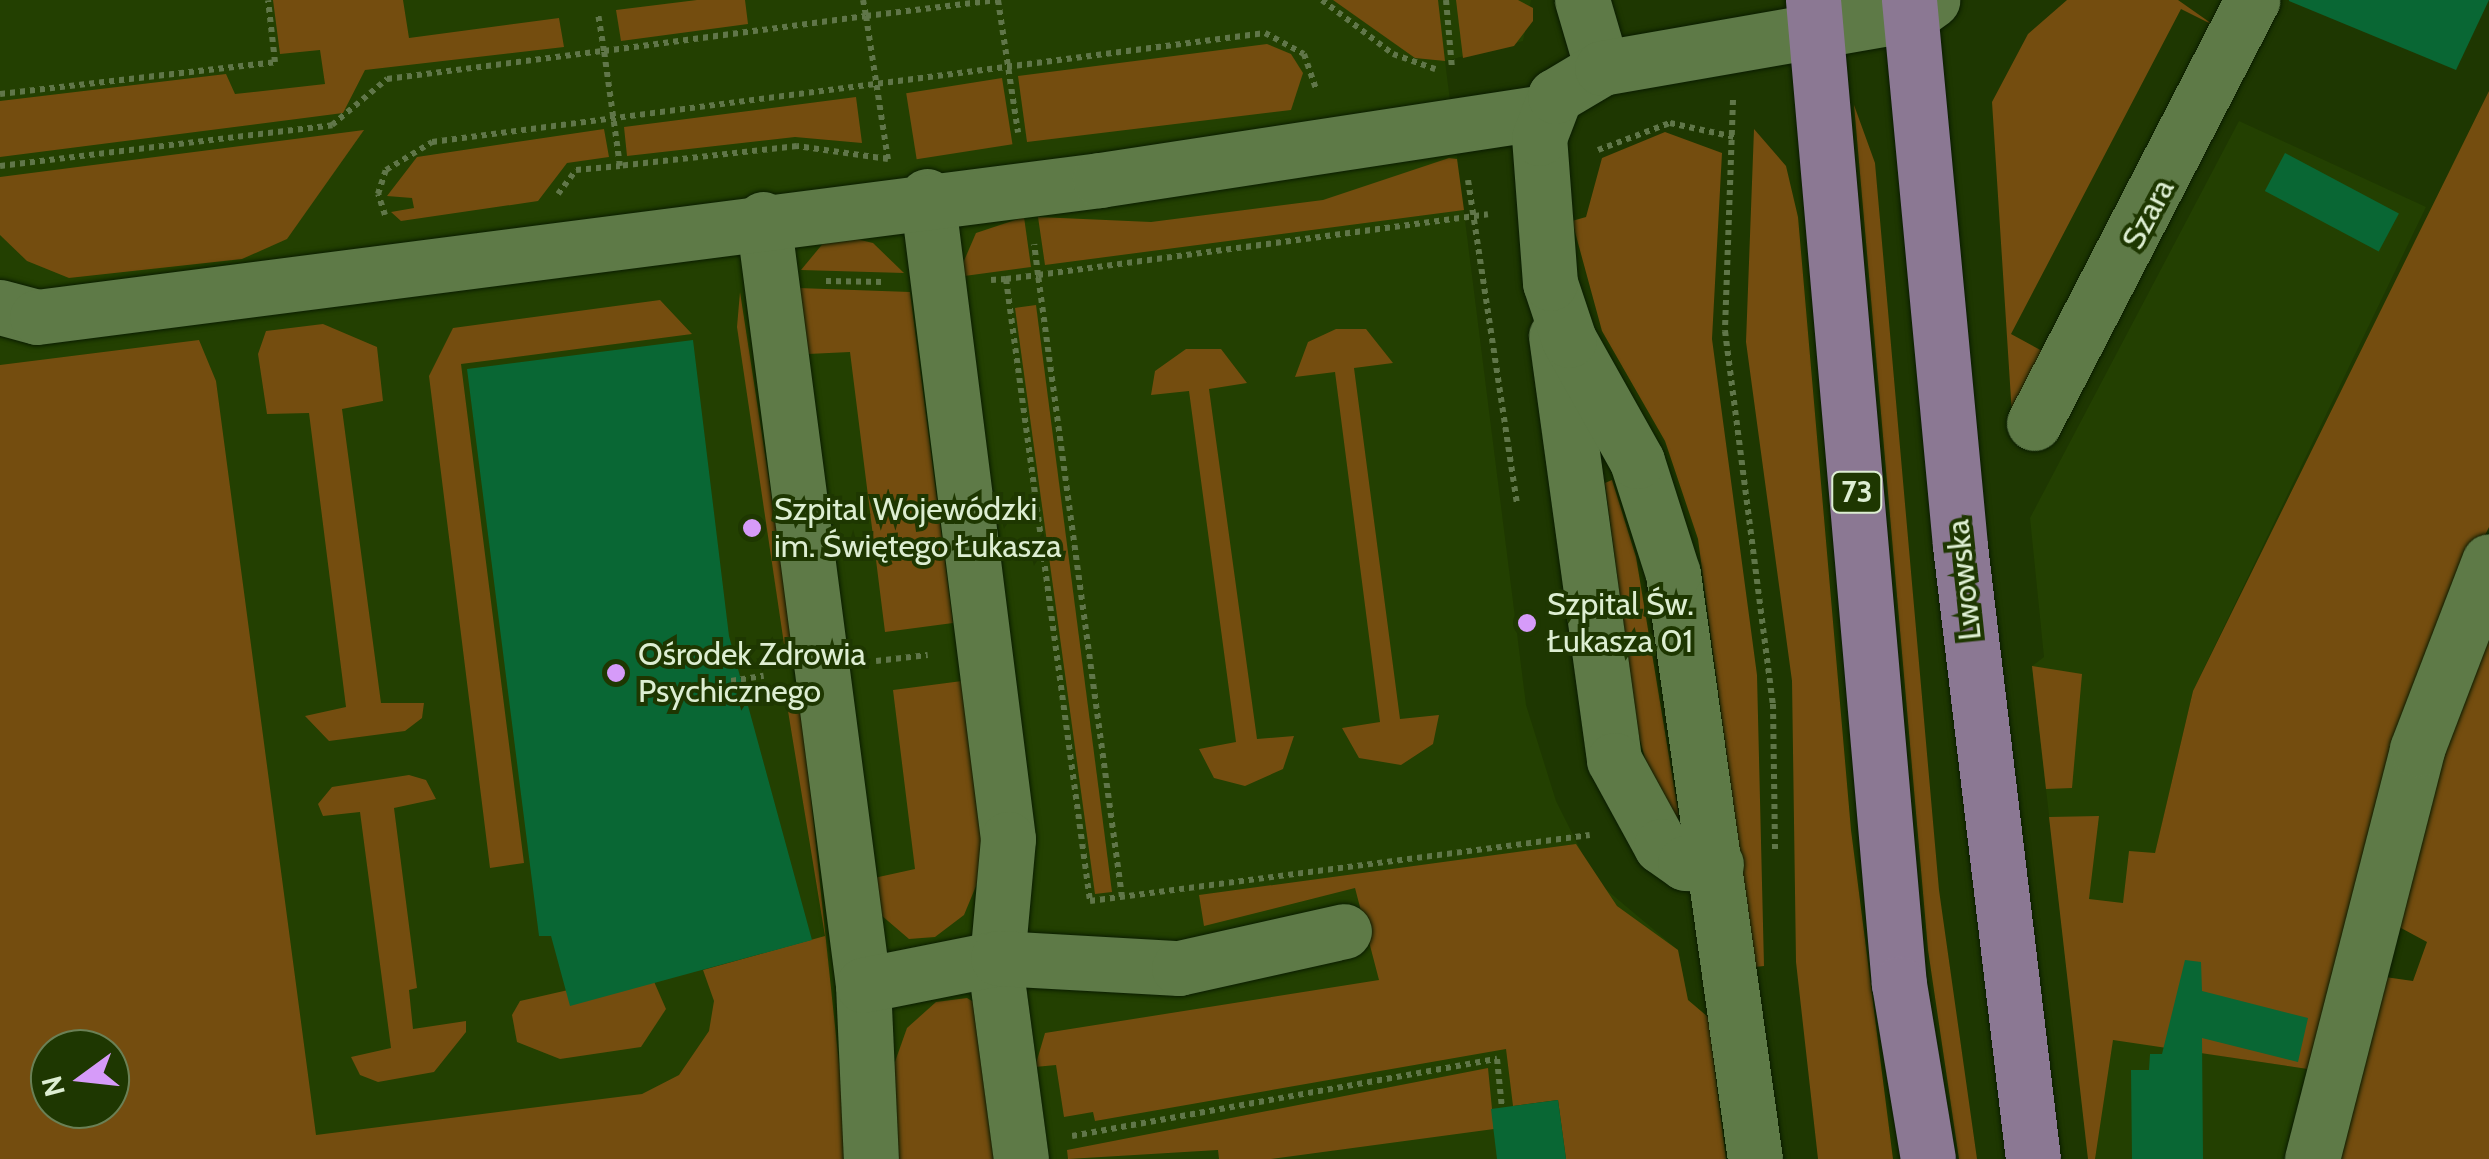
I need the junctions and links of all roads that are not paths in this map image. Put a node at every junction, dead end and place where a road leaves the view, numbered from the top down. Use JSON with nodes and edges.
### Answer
{"nodes":[{"id":1,"x":1582,"y":0,"type":"edge"},
{"id":2,"x":2252,"y":0,"type":"edge"},
{"id":3,"x":1918,"y":5,"type":"edge"},
{"id":4,"x":1815,"y":14,"type":"edge"},
{"id":5,"x":1602,"y":68,"type":"junction"},
{"id":6,"x":1546,"y":112,"type":"junction"},
{"id":7,"x":916,"y":178,"type":"junction"},
{"id":8,"x":763,"y":218,"type":"junction"},
{"id":9,"x":1550,"y":283,"type":"junction"},
{"id":10,"x":0,"y":308,"type":"edge"},
{"id":11,"x":2034,"y":423,"type":"dead end"},
{"id":12,"x":2489,"y":562,"type":"edge"},
{"id":13,"x":1716,"y":864,"type":"junction"},
{"id":14,"x":1344,"y":931,"type":"dead end"},
{"id":15,"x":998,"y":958,"type":"junction"},
{"id":16,"x":863,"y":984,"type":"junction"},
{"id":17,"x":1036,"y":1149,"type":"edge"},
{"id":18,"x":871,"y":1159,"type":"edge"},
{"id":19,"x":1755,"y":1159,"type":"edge"},
{"id":20,"x":1928,"y":1159,"type":"edge"},
{"id":21,"x":2033,"y":1159,"type":"edge"},
{"id":22,"x":2312,"y":1159,"type":"edge"}],
"edges":[{"from":1,"to":5,"type":"street"},
{"from":2,"to":11,"type":"street","name":"Szara"},
{"from":3,"to":4,"type":"street"},
{"from":3,"to":21,"type":"main road","name":"Lwowska"},
{"from":4,"to":5,"type":"street"},
{"from":4,"to":20,"type":"main road","number":"73"},
{"from":5,"to":6,"type":"street"},
{"from":6,"to":7,"type":"street"},
{"from":6,"to":9,"type":"street"},
{"from":7,"to":8,"type":"street"},
{"from":7,"to":15,"type":"street"},
{"from":8,"to":10,"type":"street"},
{"from":8,"to":16,"type":"street"},
{"from":9,"to":13,"type":"street"},
{"from":9,"to":13,"type":"street"},
{"from":12,"to":22,"type":"street"},
{"from":13,"to":19,"type":"street"},
{"from":14,"to":15,"type":"street"},
{"from":15,"to":16,"type":"street"},
{"from":15,"to":17,"type":"street"},
{"from":16,"to":18,"type":"street"}]}
